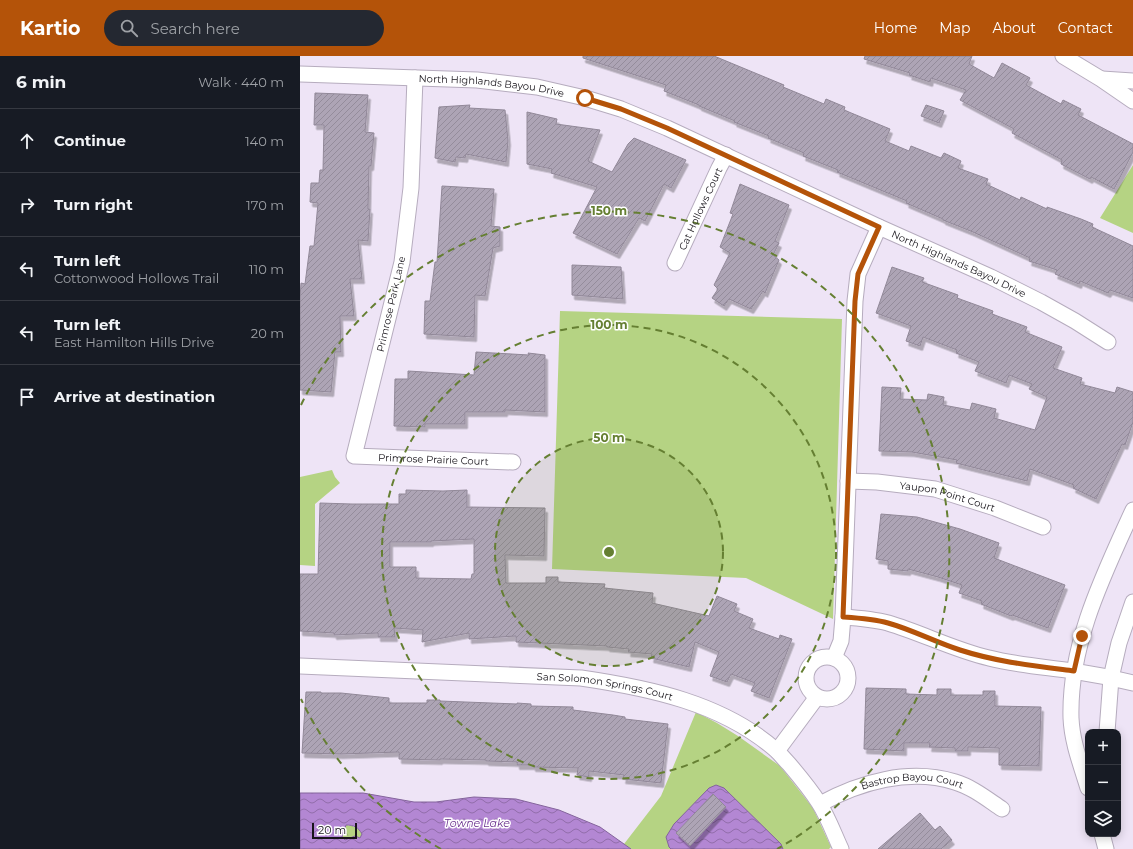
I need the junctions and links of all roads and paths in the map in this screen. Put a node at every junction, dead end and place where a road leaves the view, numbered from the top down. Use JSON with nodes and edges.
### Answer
{"nodes":[{"id":1,"x":1062,"y":56,"type":"edge"},
{"id":2,"x":300,"y":74,"type":"edge"},
{"id":3,"x":415,"y":78,"type":"junction"},
{"id":4,"x":1101,"y":79,"type":"junction"},
{"id":5,"x":1133,"y":81,"type":"edge"},
{"id":6,"x":1133,"y":101,"type":"edge"},
{"id":7,"x":726,"y":155,"type":"junction"},
{"id":8,"x":879,"y":227,"type":"junction"},
{"id":9,"x":675,"y":263,"type":"dead end"},
{"id":10,"x":1108,"y":342,"type":"dead end"},
{"id":11,"x":354,"y":456,"type":"joint"},
{"id":12,"x":513,"y":462,"type":"dead end"},
{"id":13,"x":848,"y":481,"type":"junction"},
{"id":14,"x":1133,"y":510,"type":"edge"},
{"id":15,"x":1043,"y":527,"type":"dead end"},
{"id":16,"x":1133,"y":602,"type":"edge"},
{"id":17,"x":843,"y":617,"type":"junction"},
{"id":18,"x":834,"y":658,"type":"junction"},
{"id":19,"x":300,"y":666,"type":"edge"},
{"id":20,"x":1074,"y":671,"type":"junction"},
{"id":21,"x":1111,"y":678,"type":"junction"},
{"id":22,"x":1133,"y":683,"type":"edge"},
{"id":23,"x":817,"y":697,"type":"junction"},
{"id":24,"x":1107,"y":729,"type":"edge"},
{"id":25,"x":777,"y":751,"type":"junction"},
{"id":26,"x":1085,"y":778,"type":"edge"},
{"id":27,"x":820,"y":804,"type":"junction"},
{"id":28,"x":1002,"y":809,"type":"dead end"},
{"id":29,"x":1103,"y":837,"type":"edge"},
{"id":30,"x":1110,"y":837,"type":"edge"},
{"id":31,"x":842,"y":849,"type":"edge"},
{"id":32,"x":1106,"y":849,"type":"edge"},
{"id":33,"x":1111,"y":849,"type":"edge"}],
"edges":[{"from":1,"to":4,"type":"street"},
{"from":2,"to":3,"type":"street","name":"North Highlands Bayou Drive"},
{"from":3,"to":7,"type":"street","name":"North Highlands Bayou Drive"},
{"from":3,"to":11,"type":"street","name":"Primrose Park Lane"},
{"from":4,"to":5,"type":"street"},
{"from":4,"to":6,"type":"street"},
{"from":7,"to":8,"type":"street","name":"North Highlands Bayou Drive"},
{"from":7,"to":9,"type":"street","name":"Cat Hollows Court"},
{"from":8,"to":10,"type":"street","name":"North Highlands Bayou Drive"},
{"from":8,"to":13,"type":"street"},
{"from":11,"to":12,"type":"street","name":"Primrose Prairie Court"},
{"from":13,"to":15,"type":"street","name":"Yaupon Point Court"},
{"from":13,"to":17,"type":"street"},
{"from":14,"to":20,"type":"street"},
{"from":16,"to":21,"type":"street"},
{"from":17,"to":18,"type":"street"},
{"from":17,"to":20,"type":"street"},
{"from":18,"to":23,"type":"street"},
{"from":18,"to":23,"type":"street"},
{"from":19,"to":25,"type":"street","name":"San Solomon Springs Court"},
{"from":20,"to":21,"type":"street"},
{"from":20,"to":26,"type":"street"},
{"from":21,"to":22,"type":"street"},
{"from":21,"to":24,"type":"street"},
{"from":23,"to":25,"type":"street"},
{"from":25,"to":27,"type":"street","name":"San Solomon Springs Court"},
{"from":27,"to":28,"type":"street","name":"Bastrop Bayou Court"},
{"from":27,"to":31,"type":"street","name":"San Solomon Springs Court"},
{"from":29,"to":32,"type":"street"},
{"from":30,"to":33,"type":"street"}]}
